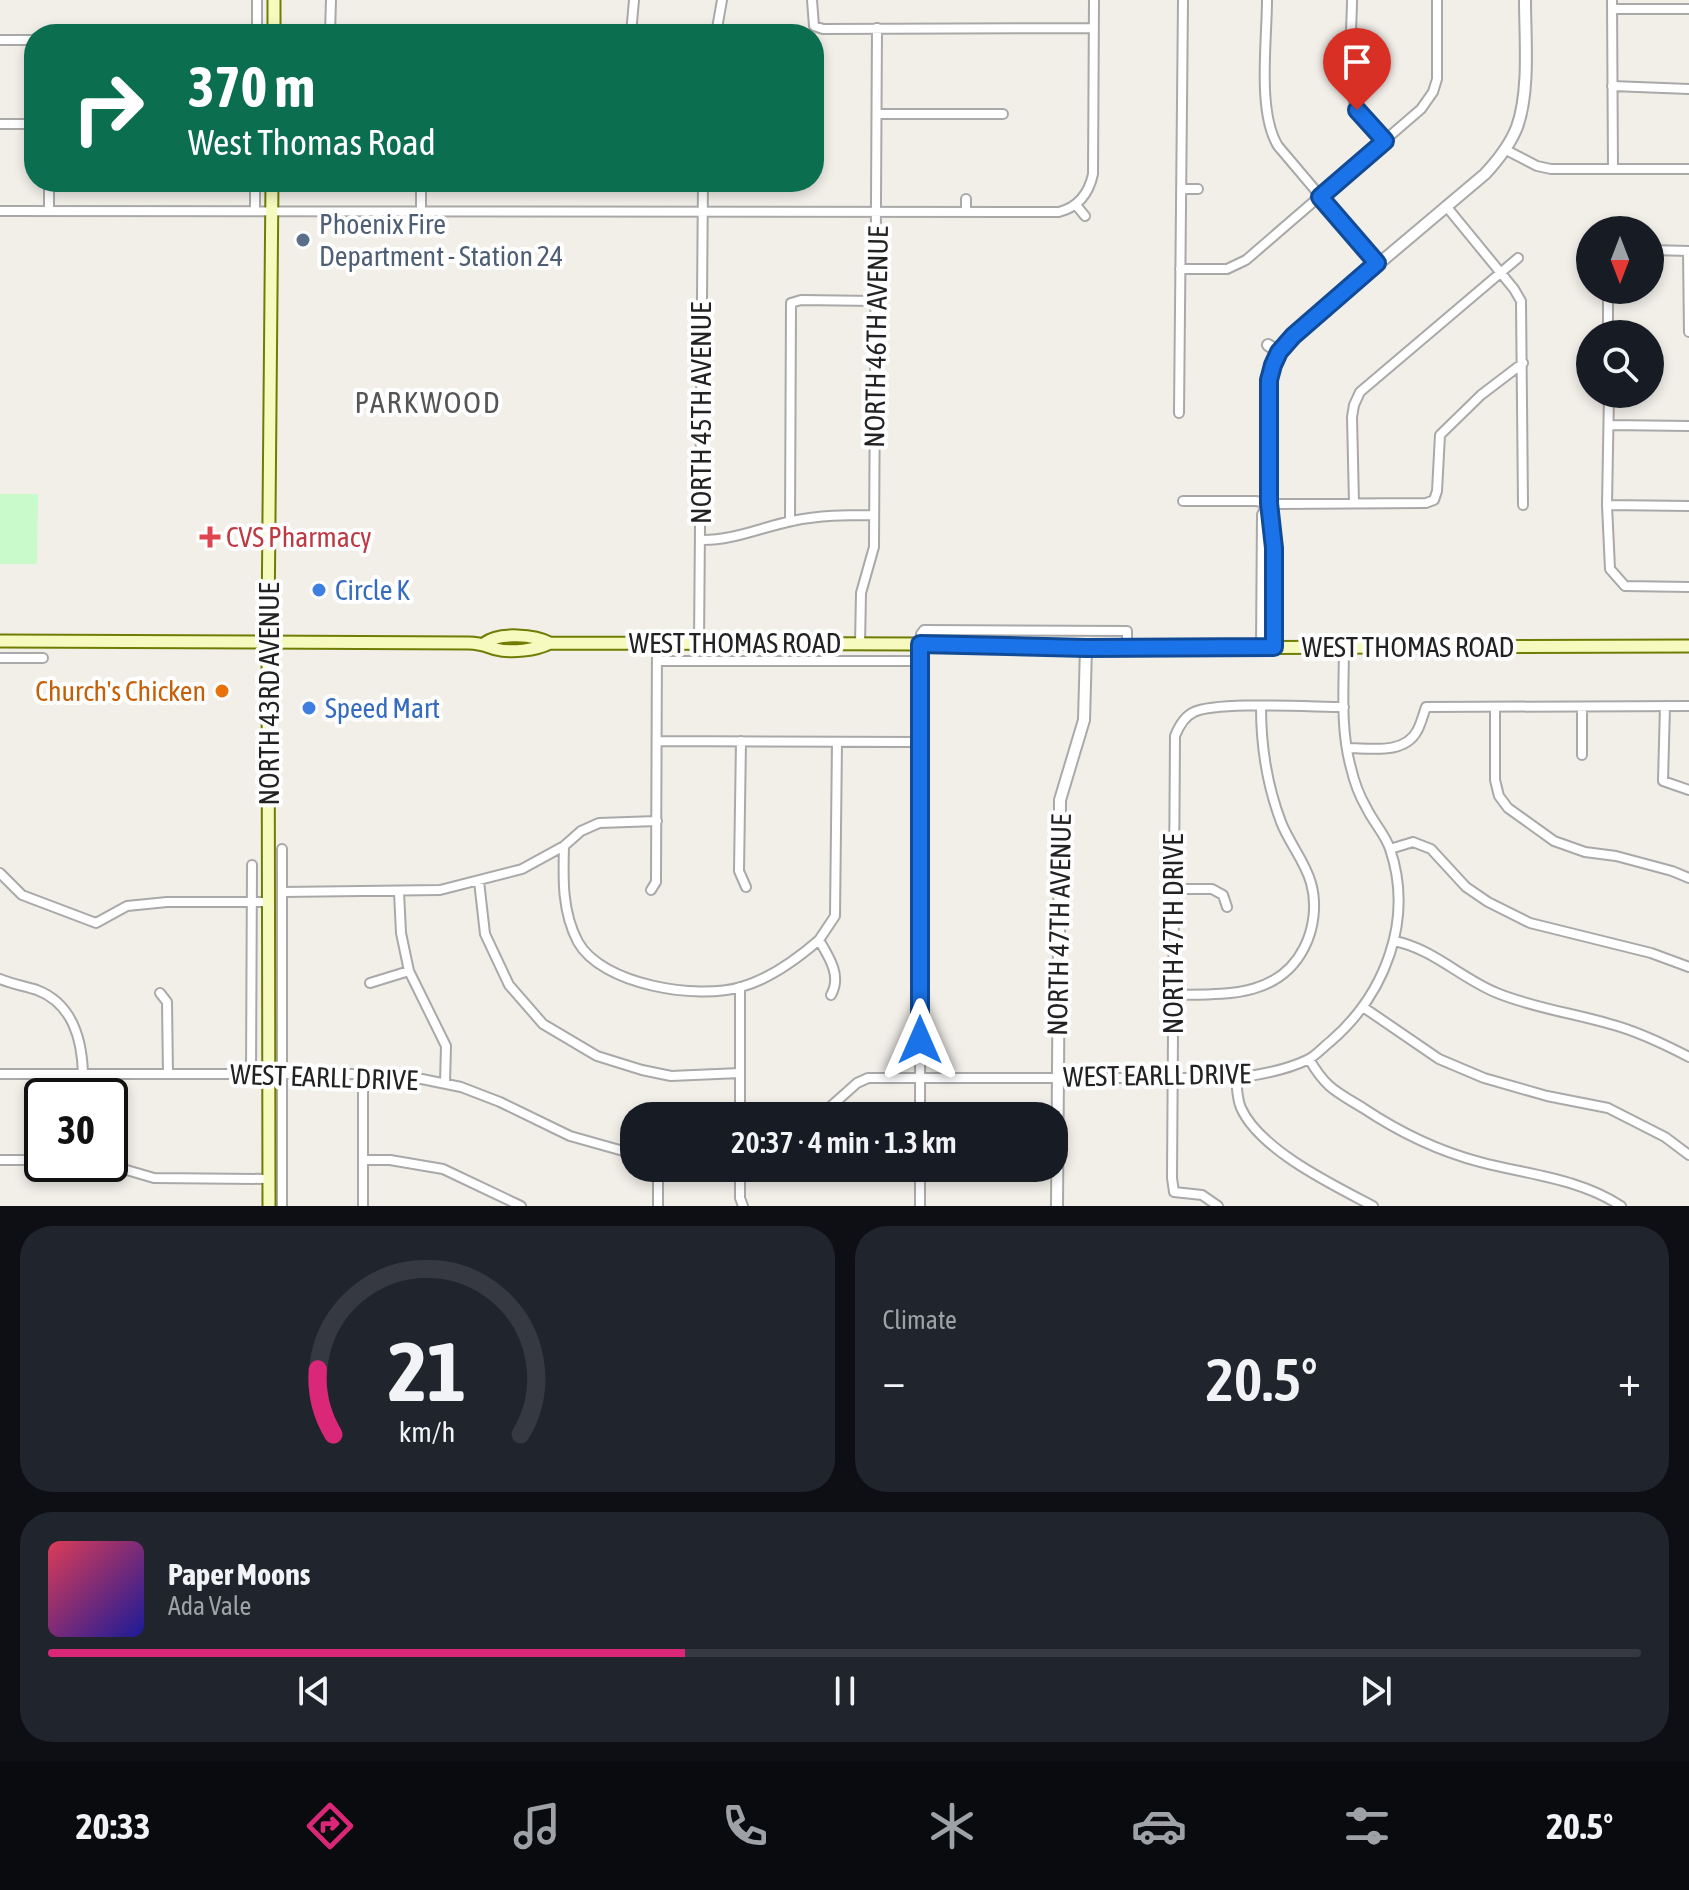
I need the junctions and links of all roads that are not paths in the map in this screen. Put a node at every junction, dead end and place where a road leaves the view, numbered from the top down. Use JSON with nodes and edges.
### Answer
{"nodes":[{"id":1,"x":257,"y":0,"type":"edge"},
{"id":2,"x":274,"y":0,"type":"edge"},
{"id":3,"x":331,"y":0,"type":"edge"},
{"id":4,"x":634,"y":0,"type":"edge"},
{"id":5,"x":722,"y":0,"type":"edge"},
{"id":6,"x":812,"y":0,"type":"edge"},
{"id":7,"x":1094,"y":0,"type":"edge"},
{"id":8,"x":1183,"y":0,"type":"edge"},
{"id":9,"x":1267,"y":0,"type":"edge"},
{"id":10,"x":1352,"y":0,"type":"edge"},
{"id":11,"x":1437,"y":0,"type":"edge"},
{"id":12,"x":1525,"y":0,"type":"edge"},
{"id":13,"x":1612,"y":4,"type":"edge"},
{"id":14,"x":1689,"y":9,"type":"edge"},
{"id":15,"x":257,"y":24,"type":"edge"},
{"id":16,"x":274,"y":24,"type":"edge"},
{"id":17,"x":330,"y":24,"type":"edge"},
{"id":18,"x":633,"y":24,"type":"edge"},
{"id":19,"x":718,"y":24,"type":"edge"},
{"id":20,"x":814,"y":24,"type":"edge"},
{"id":21,"x":877,"y":28,"type":"junction"},
{"id":22,"x":1093,"y":28,"type":"junction"},
{"id":23,"x":824,"y":29,"type":"edge"},
{"id":24,"x":0,"y":40,"type":"edge"},
{"id":25,"x":24,"y":40,"type":"edge"},
{"id":26,"x":1612,"y":86,"type":"junction"},
{"id":27,"x":1689,"y":89,"type":"edge"},
{"id":28,"x":877,"y":114,"type":"junction"},
{"id":29,"x":1003,"y":114,"type":"dead end"},
{"id":30,"x":0,"y":124,"type":"edge"},
{"id":31,"x":24,"y":124,"type":"edge"},
{"id":32,"x":1385,"y":141,"type":"junction"},
{"id":33,"x":1506,"y":150,"type":"junction"},
{"id":34,"x":1613,"y":169,"type":"junction"},
{"id":35,"x":1689,"y":169,"type":"edge"},
{"id":36,"x":1181,"y":189,"type":"junction"},
{"id":37,"x":1198,"y":189,"type":"dead end"},
{"id":38,"x":49,"y":192,"type":"edge"},
{"id":39,"x":255,"y":192,"type":"edge"},
{"id":40,"x":272,"y":192,"type":"edge"},
{"id":41,"x":421,"y":192,"type":"edge"},
{"id":42,"x":703,"y":192,"type":"edge"},
{"id":43,"x":1320,"y":197,"type":"junction"},
{"id":44,"x":333,"y":198,"type":"dead end"},
{"id":45,"x":612,"y":198,"type":"dead end"},
{"id":46,"x":512,"y":199,"type":"dead end"},
{"id":47,"x":966,"y":199,"type":"dead end"},
{"id":48,"x":1076,"y":205,"type":"junction"},
{"id":49,"x":1446,"y":206,"type":"junction"},
{"id":50,"x":49,"y":210,"type":"junction"},
{"id":51,"x":0,"y":211,"type":"edge"},
{"id":52,"x":255,"y":211,"type":"junction"},
{"id":53,"x":272,"y":211,"type":"junction"},
{"id":54,"x":333,"y":211,"type":"junction"},
{"id":55,"x":421,"y":211,"type":"junction"},
{"id":56,"x":512,"y":211,"type":"junction"},
{"id":57,"x":612,"y":211,"type":"junction"},
{"id":58,"x":703,"y":211,"type":"junction"},
{"id":59,"x":877,"y":212,"type":"junction"},
{"id":60,"x":966,"y":212,"type":"junction"},
{"id":61,"x":1085,"y":216,"type":"dead end"},
{"id":62,"x":1664,"y":250,"type":"edge"},
{"id":63,"x":1688,"y":251,"type":"edge"},
{"id":64,"x":1518,"y":258,"type":"dead end"},
{"id":65,"x":1377,"y":263,"type":"junction"},
{"id":66,"x":1180,"y":269,"type":"junction"},
{"id":67,"x":1501,"y":272,"type":"junction"},
{"id":68,"x":876,"y":301,"type":"junction"},
{"id":69,"x":1689,"y":332,"type":"edge"},
{"id":70,"x":1268,"y":345,"type":"dead end"},
{"id":71,"x":1279,"y":352,"type":"junction"},
{"id":72,"x":1523,"y":363,"type":"junction"},
{"id":73,"x":1609,"y":408,"type":"edge"},
{"id":74,"x":1179,"y":413,"type":"dead end"},
{"id":75,"x":1609,"y":425,"type":"junction"},
{"id":76,"x":1689,"y":426,"type":"edge"},
{"id":77,"x":1183,"y":501,"type":"dead end"},
{"id":78,"x":1269,"y":503,"type":"junction"},
{"id":79,"x":1354,"y":503,"type":"junction"},
{"id":80,"x":1523,"y":505,"type":"dead end"},
{"id":81,"x":1607,"y":505,"type":"junction"},
{"id":82,"x":1689,"y":506,"type":"edge"},
{"id":83,"x":874,"y":515,"type":"junction"},
{"id":84,"x":790,"y":521,"type":"junction"},
{"id":85,"x":700,"y":540,"type":"junction"},
{"id":86,"x":1689,"y":587,"type":"edge"},
{"id":87,"x":0,"y":641,"type":"edge"},
{"id":88,"x":268,"y":643,"type":"junction"},
{"id":89,"x":657,"y":643,"type":"junction"},
{"id":90,"x":699,"y":643,"type":"junction"},
{"id":91,"x":860,"y":644,"type":"junction"},
{"id":92,"x":920,"y":644,"type":"junction"},
{"id":93,"x":1344,"y":646,"type":"junction"},
{"id":94,"x":1689,"y":646,"type":"edge"},
{"id":95,"x":1268,"y":647,"type":"junction"},
{"id":96,"x":1086,"y":648,"type":"junction"},
{"id":97,"x":1127,"y":648,"type":"junction"},
{"id":98,"x":0,"y":658,"type":"edge"},
{"id":99,"x":43,"y":658,"type":"dead end"},
{"id":100,"x":657,"y":661,"type":"junction"},
{"id":101,"x":920,"y":661,"type":"junction"},
{"id":102,"x":1665,"y":706,"type":"junction"},
{"id":103,"x":1689,"y":706,"type":"edge"},
{"id":104,"x":1261,"y":707,"type":"junction"},
{"id":105,"x":1344,"y":707,"type":"junction"},
{"id":106,"x":1495,"y":707,"type":"junction"},
{"id":107,"x":1582,"y":707,"type":"junction"},
{"id":108,"x":658,"y":741,"type":"junction"},
{"id":109,"x":741,"y":741,"type":"junction"},
{"id":110,"x":837,"y":742,"type":"junction"},
{"id":111,"x":921,"y":742,"type":"junction"},
{"id":112,"x":1347,"y":748,"type":"junction"},
{"id":113,"x":1582,"y":755,"type":"dead end"},
{"id":114,"x":1689,"y":790,"type":"edge"},
{"id":115,"x":657,"y":821,"type":"junction"},
{"id":116,"x":564,"y":846,"type":"junction"},
{"id":117,"x":282,"y":849,"type":"dead end"},
{"id":118,"x":1390,"y":849,"type":"junction"},
{"id":119,"x":252,"y":865,"type":"dead end"},
{"id":120,"x":0,"y":873,"type":"edge"},
{"id":121,"x":1689,"y":878,"type":"edge"},
{"id":122,"x":479,"y":881,"type":"junction"},
{"id":123,"x":746,"y":887,"type":"dead end"},
{"id":124,"x":1173,"y":889,"type":"junction"},
{"id":125,"x":651,"y":890,"type":"dead end"},
{"id":126,"x":282,"y":892,"type":"junction"},
{"id":127,"x":399,"y":892,"type":"junction"},
{"id":128,"x":251,"y":901,"type":"junction"},
{"id":129,"x":269,"y":902,"type":"junction"},
{"id":130,"x":1227,"y":907,"type":"dead end"},
{"id":131,"x":819,"y":940,"type":"junction"},
{"id":132,"x":1394,"y":941,"type":"junction"},
{"id":133,"x":1689,"y":967,"type":"edge"},
{"id":134,"x":409,"y":971,"type":"junction"},
{"id":135,"x":0,"y":979,"type":"edge"},
{"id":136,"x":370,"y":983,"type":"dead end"},
{"id":137,"x":740,"y":987,"type":"junction"},
{"id":138,"x":160,"y":993,"type":"dead end"},
{"id":139,"x":831,"y":995,"type":"dead end"},
{"id":140,"x":1173,"y":995,"type":"junction"},
{"id":141,"x":1363,"y":1007,"type":"junction"},
{"id":142,"x":741,"y":1046,"type":"junction"},
{"id":143,"x":754,"y":1047,"type":"dead end"},
{"id":144,"x":1689,"y":1057,"type":"edge"},
{"id":145,"x":1309,"y":1059,"type":"junction"},
{"id":146,"x":740,"y":1073,"type":"junction"},
{"id":147,"x":0,"y":1074,"type":"edge"},
{"id":148,"x":83,"y":1074,"type":"junction"},
{"id":149,"x":168,"y":1074,"type":"junction"},
{"id":150,"x":251,"y":1074,"type":"junction"},
{"id":151,"x":282,"y":1074,"type":"junction"},
{"id":152,"x":363,"y":1074,"type":"junction"},
{"id":153,"x":268,"y":1075,"type":"junction"},
{"id":154,"x":920,"y":1076,"type":"junction"},
{"id":155,"x":1172,"y":1076,"type":"junction"},
{"id":156,"x":1057,"y":1077,"type":"junction"},
{"id":157,"x":1236,"y":1078,"type":"junction"},
{"id":158,"x":445,"y":1083,"type":"junction"},
{"id":159,"x":740,"y":1102,"type":"edge"},
{"id":160,"x":836,"y":1102,"type":"edge"},
{"id":161,"x":920,"y":1102,"type":"edge"},
{"id":162,"x":620,"y":1150,"type":"edge"},
{"id":163,"x":1689,"y":1155,"type":"edge"},
{"id":164,"x":0,"y":1160,"type":"edge"},
{"id":165,"x":24,"y":1160,"type":"edge"},
{"id":166,"x":364,"y":1160,"type":"junction"},
{"id":167,"x":128,"y":1170,"type":"edge"},
{"id":168,"x":269,"y":1179,"type":"junction"},
{"id":169,"x":658,"y":1182,"type":"edge"},
{"id":170,"x":740,"y":1182,"type":"edge"},
{"id":171,"x":920,"y":1182,"type":"edge"},
{"id":172,"x":269,"y":1206,"type":"edge"},
{"id":173,"x":282,"y":1206,"type":"edge"},
{"id":174,"x":363,"y":1206,"type":"edge"},
{"id":175,"x":521,"y":1206,"type":"edge"},
{"id":176,"x":658,"y":1206,"type":"edge"},
{"id":177,"x":743,"y":1206,"type":"edge"},
{"id":178,"x":920,"y":1206,"type":"edge"},
{"id":179,"x":1057,"y":1206,"type":"edge"},
{"id":180,"x":1218,"y":1206,"type":"edge"},
{"id":181,"x":1373,"y":1206,"type":"edge"},
{"id":182,"x":1621,"y":1206,"type":"edge"}],
"edges":[{"from":1,"to":15,"type":"street"},
{"from":2,"to":16,"type":"main road"},
{"from":3,"to":17,"type":"street"},
{"from":4,"to":18,"type":"street"},
{"from":5,"to":19,"type":"street"},
{"from":6,"to":20,"type":"street"},
{"from":7,"to":22,"type":"street"},
{"from":8,"to":36,"type":"street"},
{"from":9,"to":43,"type":"street"},
{"from":10,"to":32,"type":"street"},
{"from":11,"to":32,"type":"street"},
{"from":12,"to":33,"type":"street"},
{"from":13,"to":14,"type":"street"},
{"from":13,"to":26,"type":"street"},
{"from":21,"to":22,"type":"street"},
{"from":21,"to":23,"type":"street"},
{"from":21,"to":28,"type":"street","name":"NORTH 46TH AVENUE"},
{"from":22,"to":48,"type":"street"},
{"from":24,"to":25,"type":"street"},
{"from":26,"to":27,"type":"street"},
{"from":26,"to":34,"type":"street"},
{"from":28,"to":29,"type":"street"},
{"from":28,"to":59,"type":"street","name":"NORTH 46TH AVENUE"},
{"from":30,"to":31,"type":"street"},
{"from":32,"to":43,"type":"street"},
{"from":33,"to":34,"type":"street"},
{"from":33,"to":49,"type":"street"},
{"from":34,"to":35,"type":"street"},
{"from":36,"to":37,"type":"street"},
{"from":36,"to":66,"type":"street"},
{"from":38,"to":50,"type":"street"},
{"from":39,"to":52,"type":"street"},
{"from":40,"to":53,"type":"main road","name":"NORTH 43RD AVENUE"},
{"from":41,"to":55,"type":"street"},
{"from":42,"to":58,"type":"street","name":"NORTH 45TH AVENUE"},
{"from":43,"to":65,"type":"street"},
{"from":43,"to":66,"type":"street"},
{"from":44,"to":54,"type":"street"},
{"from":45,"to":57,"type":"street"},
{"from":46,"to":56,"type":"street"},
{"from":47,"to":60,"type":"street"},
{"from":48,"to":60,"type":"street"},
{"from":48,"to":61,"type":"street"},
{"from":49,"to":65,"type":"street"},
{"from":49,"to":67,"type":"street"},
{"from":50,"to":51,"type":"street"},
{"from":50,"to":52,"type":"street"},
{"from":52,"to":53,"type":"street"},
{"from":53,"to":54,"type":"street"},
{"from":53,"to":88,"type":"main road","name":"NORTH 43RD AVENUE"},
{"from":54,"to":55,"type":"street"},
{"from":55,"to":56,"type":"street"},
{"from":56,"to":57,"type":"street"},
{"from":57,"to":58,"type":"street"},
{"from":58,"to":59,"type":"street"},
{"from":58,"to":85,"type":"street","name":"NORTH 45TH AVENUE"},
{"from":59,"to":60,"type":"street"},
{"from":59,"to":68,"type":"street","name":"NORTH 46TH AVENUE"},
{"from":62,"to":63,"type":"street"},
{"from":63,"to":69,"type":"street"},
{"from":64,"to":67,"type":"street"},
{"from":65,"to":71,"type":"street"},
{"from":66,"to":74,"type":"street"},
{"from":67,"to":72,"type":"street"},
{"from":67,"to":79,"type":"street"},
{"from":68,"to":83,"type":"street","name":"NORTH 46TH AVENUE"},
{"from":68,"to":84,"type":"street"},
{"from":70,"to":71,"type":"street"},
{"from":71,"to":78,"type":"street"},
{"from":72,"to":79,"type":"street"},
{"from":72,"to":80,"type":"street"},
{"from":73,"to":75,"type":"street"},
{"from":75,"to":76,"type":"street"},
{"from":75,"to":81,"type":"street"},
{"from":77,"to":78,"type":"street"},
{"from":78,"to":79,"type":"street"},
{"from":78,"to":95,"type":"street"},
{"from":81,"to":82,"type":"street"},
{"from":81,"to":86,"type":"street"},
{"from":83,"to":84,"type":"street"},
{"from":83,"to":91,"type":"street","name":"NORTH 46TH AVENUE"},
{"from":84,"to":85,"type":"street"},
{"from":85,"to":90,"type":"street","name":"NORTH 45TH AVENUE"},
{"from":87,"to":88,"type":"main road","name":"WEST THOMAS ROAD"},
{"from":88,"to":89,"type":"main road","name":"WEST THOMAS ROAD"},
{"from":88,"to":129,"type":"main road","name":"NORTH 43RD AVENUE"},
{"from":89,"to":90,"type":"main road","name":"WEST THOMAS ROAD"},
{"from":89,"to":100,"type":"street"},
{"from":90,"to":91,"type":"main road","name":"WEST THOMAS ROAD"},
{"from":91,"to":92,"type":"main road","name":"WEST THOMAS ROAD"},
{"from":92,"to":96,"type":"main road","name":"WEST THOMAS ROAD"},
{"from":92,"to":97,"type":"street","name":"WEST THOMAS ROAD"},
{"from":92,"to":101,"type":"street"},
{"from":93,"to":94,"type":"main road","name":"WEST THOMAS ROAD"},
{"from":93,"to":95,"type":"main road","name":"WEST THOMAS ROAD"},
{"from":93,"to":105,"type":"street"},
{"from":95,"to":97,"type":"main road","name":"WEST THOMAS ROAD"},
{"from":96,"to":97,"type":"main road","name":"WEST THOMAS ROAD"},
{"from":96,"to":156,"type":"street","name":"NORTH 47TH AVENUE"},
{"from":98,"to":99,"type":"street"},
{"from":100,"to":101,"type":"street","name":"WEST THOMAS ROAD"},
{"from":100,"to":108,"type":"street"},
{"from":101,"to":111,"type":"street"},
{"from":102,"to":103,"type":"street"},
{"from":102,"to":107,"type":"street"},
{"from":102,"to":114,"type":"street"},
{"from":104,"to":105,"type":"street"},
{"from":104,"to":124,"type":"street","name":"NORTH 47TH DRIVE"},
{"from":104,"to":140,"type":"street"},
{"from":105,"to":112,"type":"street"},
{"from":106,"to":107,"type":"street"},
{"from":106,"to":112,"type":"street"},
{"from":106,"to":121,"type":"street"},
{"from":107,"to":113,"type":"street"},
{"from":108,"to":109,"type":"street"},
{"from":108,"to":115,"type":"street"},
{"from":109,"to":110,"type":"street"},
{"from":109,"to":123,"type":"street"},
{"from":110,"to":111,"type":"street"},
{"from":110,"to":131,"type":"street"},
{"from":111,"to":154,"type":"street"},
{"from":112,"to":118,"type":"street"},
{"from":115,"to":116,"type":"street"},
{"from":115,"to":125,"type":"street"},
{"from":116,"to":122,"type":"street"},
{"from":116,"to":137,"type":"street"},
{"from":117,"to":126,"type":"street"},
{"from":118,"to":132,"type":"street","name":"WEST EARLL DRIVE"},
{"from":118,"to":133,"type":"street"},
{"from":119,"to":128,"type":"street"},
{"from":120,"to":128,"type":"street"},
{"from":122,"to":127,"type":"street"},
{"from":122,"to":146,"type":"street"},
{"from":124,"to":130,"type":"street"},
{"from":124,"to":140,"type":"street","name":"NORTH 47TH DRIVE"},
{"from":126,"to":127,"type":"street"},
{"from":126,"to":151,"type":"street"},
{"from":127,"to":134,"type":"street"},
{"from":128,"to":129,"type":"street"},
{"from":128,"to":150,"type":"street"},
{"from":129,"to":153,"type":"main road","name":"NORTH 43RD AVENUE"},
{"from":131,"to":137,"type":"street"},
{"from":131,"to":139,"type":"street"},
{"from":132,"to":141,"type":"street","name":"WEST EARLL DRIVE"},
{"from":132,"to":144,"type":"street"},
{"from":134,"to":136,"type":"street"},
{"from":134,"to":158,"type":"street"},
{"from":135,"to":148,"type":"street"},
{"from":137,"to":142,"type":"street"},
{"from":138,"to":149,"type":"street"},
{"from":140,"to":155,"type":"street","name":"NORTH 47TH DRIVE"},
{"from":141,"to":145,"type":"street","name":"WEST EARLL DRIVE"},
{"from":141,"to":163,"type":"street"},
{"from":142,"to":143,"type":"street"},
{"from":142,"to":146,"type":"street"},
{"from":145,"to":157,"type":"street","name":"WEST EARLL DRIVE"},
{"from":145,"to":182,"type":"street"},
{"from":146,"to":159,"type":"street"},
{"from":147,"to":148,"type":"street","name":"WEST EARLL DRIVE"},
{"from":148,"to":149,"type":"street","name":"WEST EARLL DRIVE"},
{"from":149,"to":150,"type":"street","name":"WEST EARLL DRIVE"},
{"from":150,"to":153,"type":"street","name":"WEST EARLL DRIVE"},
{"from":151,"to":152,"type":"street","name":"WEST EARLL DRIVE"},
{"from":151,"to":153,"type":"street","name":"WEST EARLL DRIVE"},
{"from":151,"to":173,"type":"street"},
{"from":152,"to":158,"type":"street","name":"WEST EARLL DRIVE"},
{"from":152,"to":166,"type":"street"},
{"from":153,"to":168,"type":"main road","name":"NORTH 43RD AVENUE"},
{"from":154,"to":156,"type":"street","name":"WEST EARLL DRIVE"},
{"from":154,"to":160,"type":"street","name":"WEST EARLL DRIVE"},
{"from":154,"to":161,"type":"street"},
{"from":155,"to":156,"type":"street","name":"WEST EARLL DRIVE"},
{"from":155,"to":157,"type":"street","name":"WEST EARLL DRIVE"},
{"from":155,"to":180,"type":"street","name":"NORTH 47TH DRIVE"},
{"from":156,"to":179,"type":"street","name":"NORTH 47TH AVENUE"},
{"from":157,"to":181,"type":"street"},
{"from":158,"to":162,"type":"street","name":"WEST EARLL DRIVE"},
{"from":164,"to":165,"type":"street"},
{"from":166,"to":174,"type":"street"},
{"from":166,"to":175,"type":"street"},
{"from":167,"to":168,"type":"street"},
{"from":168,"to":172,"type":"main road","name":"NORTH 43RD AVENUE"},
{"from":169,"to":176,"type":"street"},
{"from":170,"to":177,"type":"street"},
{"from":171,"to":178,"type":"street"}]}
